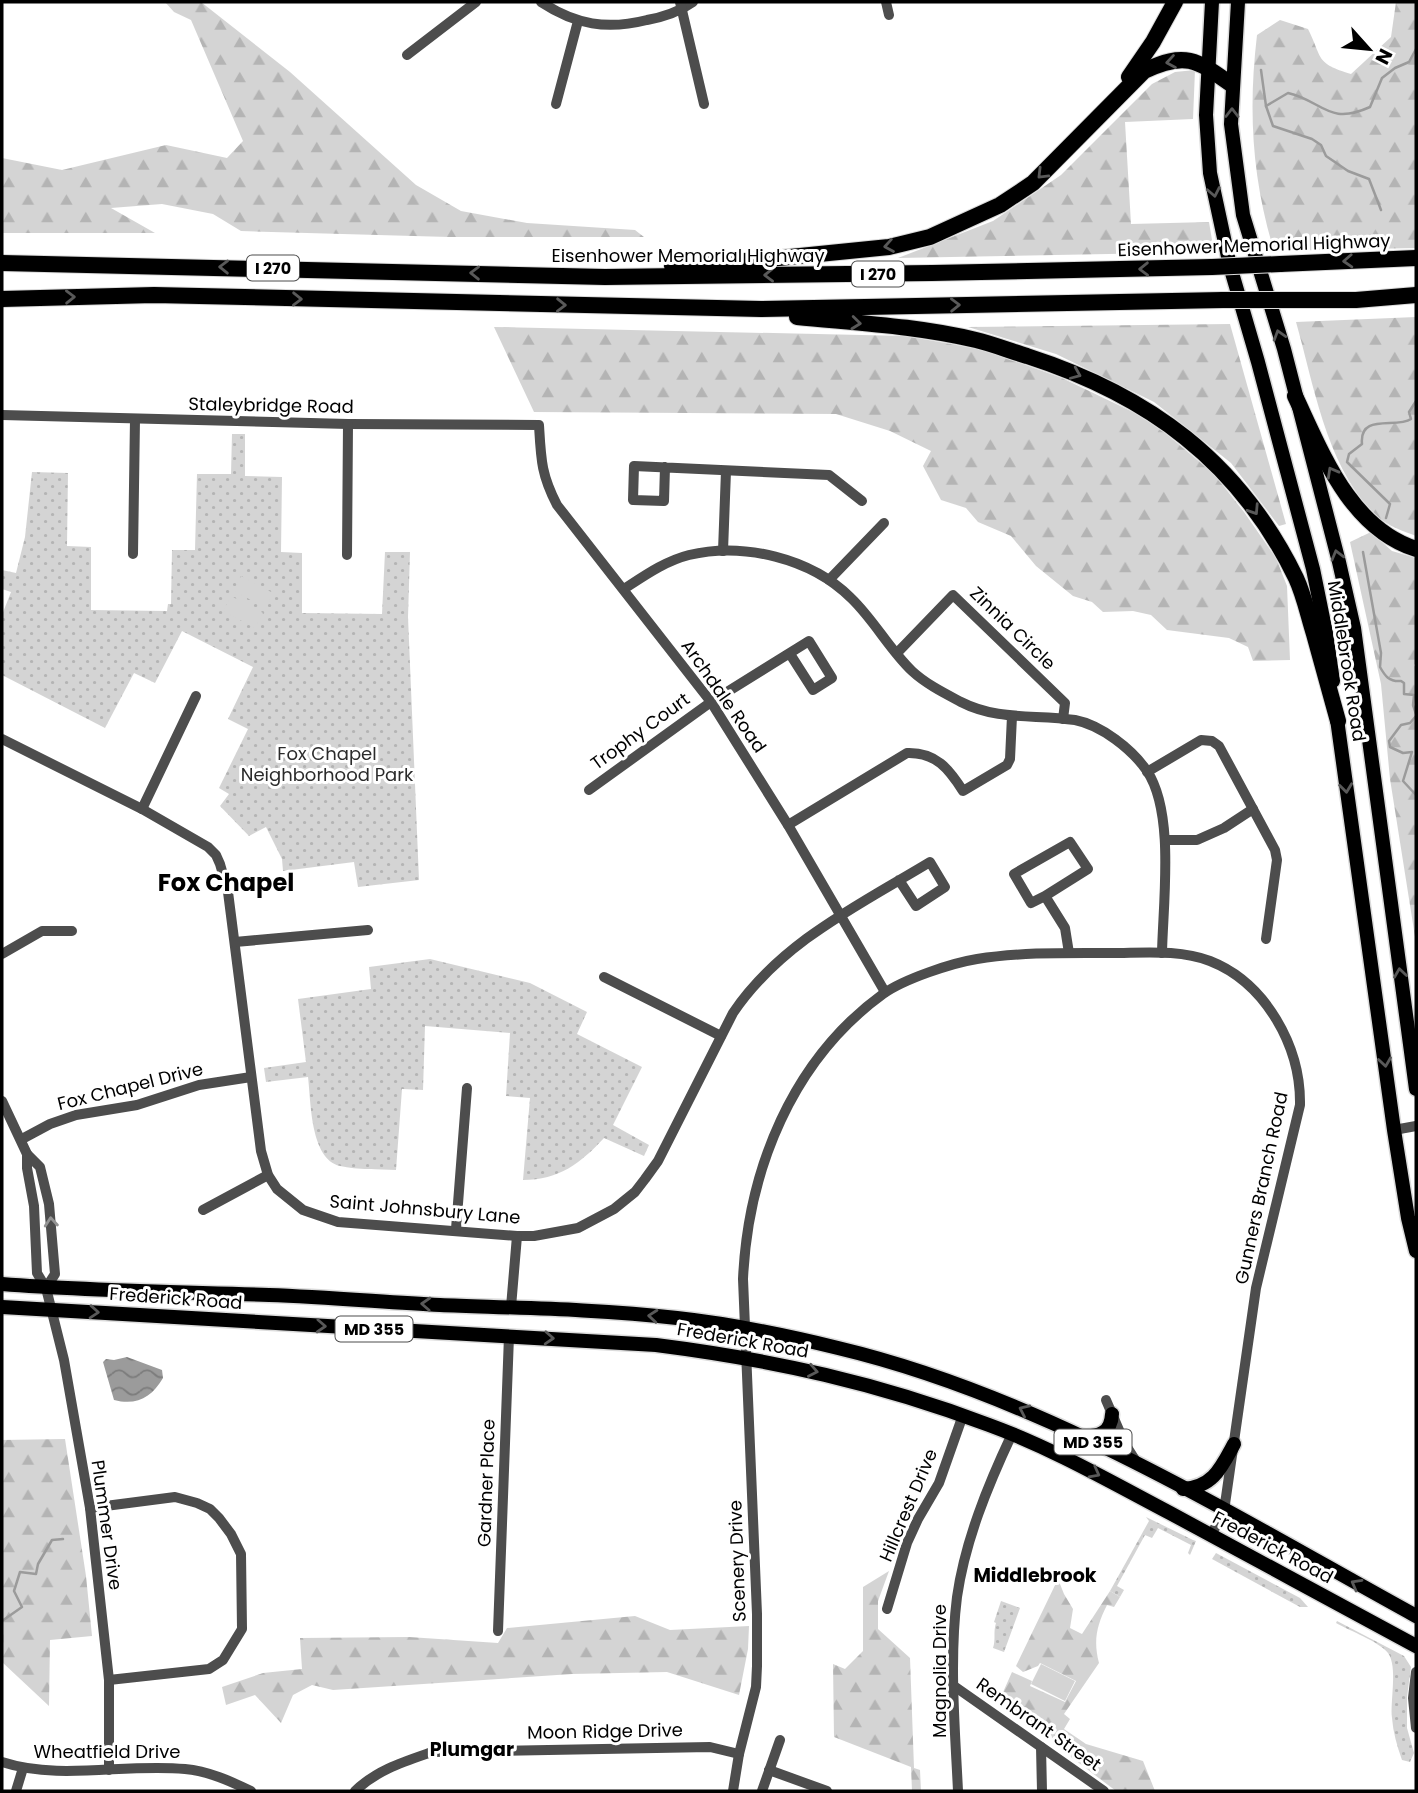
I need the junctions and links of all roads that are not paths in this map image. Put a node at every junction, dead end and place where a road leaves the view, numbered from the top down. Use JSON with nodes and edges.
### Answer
{"nodes":[{"id":1,"x":475,"y":2,"type":"edge"},
{"id":2,"x":541,"y":2,"type":"edge"},
{"id":3,"x":886,"y":2,"type":"edge"},
{"id":4,"x":1175,"y":2,"type":"edge"},
{"id":5,"x":1212,"y":2,"type":"edge"},
{"id":6,"x":1237,"y":2,"type":"edge"},
{"id":7,"x":685,"y":4,"type":"edge"},
{"id":8,"x":889,"y":15,"type":"dead end"},
{"id":9,"x":579,"y":21,"type":"junction"},
{"id":10,"x":407,"y":55,"type":"dead end"},
{"id":11,"x":1208,"y":68,"type":"junction"},
{"id":12,"x":1232,"y":85,"type":"junction"},
{"id":13,"x":556,"y":104,"type":"dead end"},
{"id":14,"x":704,"y":104,"type":"dead end"},
{"id":15,"x":1091,"y":126,"type":"junction"},
{"id":16,"x":1416,"y":258,"type":"edge"},
{"id":17,"x":2,"y":262,"type":"edge"},
{"id":18,"x":544,"y":274,"type":"junction"},
{"id":19,"x":1416,"y":295,"type":"edge"},
{"id":20,"x":2,"y":299,"type":"edge"},
{"id":21,"x":1356,"y":300,"type":"junction"},
{"id":22,"x":1416,"y":307,"type":"edge"},
{"id":23,"x":715,"y":308,"type":"junction"},
{"id":24,"x":1295,"y":396,"type":"junction"},
{"id":25,"x":2,"y":415,"type":"edge"},
{"id":26,"x":135,"y":419,"type":"junction"},
{"id":27,"x":348,"y":424,"type":"junction"},
{"id":28,"x":539,"y":425,"type":"joint"},
{"id":29,"x":665,"y":467,"type":"dead end"},
{"id":30,"x":726,"y":471,"type":"junction"},
{"id":31,"x":862,"y":501,"type":"dead end"},
{"id":32,"x":884,"y":523,"type":"dead end"},
{"id":33,"x":1416,"y":549,"type":"edge"},
{"id":34,"x":723,"y":551,"type":"junction"},
{"id":35,"x":133,"y":554,"type":"dead end"},
{"id":36,"x":347,"y":555,"type":"dead end"},
{"id":37,"x":828,"y":580,"type":"junction"},
{"id":38,"x":624,"y":589,"type":"junction"},
{"id":39,"x":897,"y":653,"type":"junction"},
{"id":40,"x":790,"y":654,"type":"junction"},
{"id":41,"x":196,"y":696,"type":"dead end"},
{"id":42,"x":711,"y":702,"type":"junction"},
{"id":43,"x":1012,"y":716,"type":"junction"},
{"id":44,"x":1063,"y":719,"type":"junction"},
{"id":45,"x":1338,"y":720,"type":"junction"},
{"id":46,"x":2,"y":738,"type":"edge"},
{"id":47,"x":1147,"y":772,"type":"junction"},
{"id":48,"x":589,"y":790,"type":"dead end"},
{"id":49,"x":142,"y":809,"type":"junction"},
{"id":50,"x":1253,"y":809,"type":"junction"},
{"id":51,"x":788,"y":825,"type":"junction"},
{"id":52,"x":1165,"y":840,"type":"junction"},
{"id":53,"x":899,"y":880,"type":"dead end"},
{"id":54,"x":1045,"y":896,"type":"junction"},
{"id":55,"x":841,"y":915,"type":"junction"},
{"id":56,"x":368,"y":930,"type":"dead end"},
{"id":57,"x":72,"y":931,"type":"dead end"},
{"id":58,"x":1266,"y":939,"type":"dead end"},
{"id":59,"x":236,"y":942,"type":"junction"},
{"id":60,"x":1069,"y":953,"type":"junction"},
{"id":61,"x":1162,"y":953,"type":"junction"},
{"id":62,"x":2,"y":954,"type":"edge"},
{"id":63,"x":604,"y":976,"type":"dead end"},
{"id":64,"x":885,"y":992,"type":"junction"},
{"id":65,"x":721,"y":1036,"type":"junction"},
{"id":66,"x":251,"y":1077,"type":"junction"},
{"id":67,"x":467,"y":1088,"type":"dead end"},
{"id":68,"x":1416,"y":1089,"type":"edge"},
{"id":69,"x":2,"y":1101,"type":"edge"},
{"id":70,"x":1416,"y":1126,"type":"edge"},
{"id":71,"x":1394,"y":1130,"type":"junction"},
{"id":72,"x":22,"y":1139,"type":"junction"},
{"id":73,"x":27,"y":1154,"type":"junction"},
{"id":74,"x":268,"y":1175,"type":"junction"},
{"id":75,"x":203,"y":1210,"type":"dead end"},
{"id":76,"x":456,"y":1229,"type":"junction"},
{"id":77,"x":517,"y":1236,"type":"junction"},
{"id":78,"x":1416,"y":1251,"type":"edge"},
{"id":79,"x":2,"y":1284,"type":"edge"},
{"id":80,"x":46,"y":1288,"type":"junction"},
{"id":81,"x":2,"y":1307,"type":"edge"},
{"id":82,"x":511,"y":1307,"type":"junction"},
{"id":83,"x":52,"y":1309,"type":"junction"},
{"id":84,"x":745,"y":1327,"type":"junction"},
{"id":85,"x":509,"y":1336,"type":"junction"},
{"id":86,"x":746,"y":1358,"type":"junction"},
{"id":87,"x":1106,"y":1400,"type":"dead end"},
{"id":88,"x":1112,"y":1414,"type":"junction"},
{"id":89,"x":963,"y":1415,"type":"junction"},
{"id":90,"x":1012,"y":1434,"type":"junction"},
{"id":91,"x":1078,"y":1435,"type":"junction"},
{"id":92,"x":1234,"y":1444,"type":"junction"},
{"id":93,"x":1142,"y":1467,"type":"junction"},
{"id":94,"x":1183,"y":1489,"type":"junction"},
{"id":95,"x":90,"y":1508,"type":"junction"},
{"id":96,"x":1224,"y":1511,"type":"junction"},
{"id":97,"x":1211,"y":1535,"type":"junction"},
{"id":98,"x":887,"y":1609,"type":"dead end"},
{"id":99,"x":1416,"y":1616,"type":"edge"},
{"id":100,"x":498,"y":1630,"type":"dead end"},
{"id":101,"x":1416,"y":1646,"type":"edge"},
{"id":102,"x":1416,"y":1672,"type":"edge"},
{"id":103,"x":109,"y":1680,"type":"junction"},
{"id":104,"x":954,"y":1686,"type":"junction"},
{"id":105,"x":1416,"y":1728,"type":"edge"},
{"id":106,"x":780,"y":1740,"type":"dead end"},
{"id":107,"x":1041,"y":1747,"type":"junction"},
{"id":108,"x":739,"y":1754,"type":"junction"},
{"id":109,"x":2,"y":1762,"type":"edge"},
{"id":110,"x":23,"y":1768,"type":"junction"},
{"id":111,"x":109,"y":1770,"type":"junction"},
{"id":112,"x":769,"y":1770,"type":"junction"},
{"id":113,"x":16,"y":1791,"type":"edge"},
{"id":114,"x":251,"y":1791,"type":"edge"},
{"id":115,"x":355,"y":1791,"type":"edge"},
{"id":116,"x":733,"y":1791,"type":"edge"},
{"id":117,"x":762,"y":1791,"type":"edge"},
{"id":118,"x":827,"y":1791,"type":"edge"},
{"id":119,"x":958,"y":1791,"type":"edge"},
{"id":120,"x":1042,"y":1791,"type":"edge"},
{"id":121,"x":1104,"y":1791,"type":"edge"}],
"edges":[{"from":1,"to":10,"type":"street"},
{"from":2,"to":9,"type":"street"},
{"from":3,"to":8,"type":"street"},
{"from":4,"to":15,"type":"highway"},
{"from":5,"to":11,"type":"main road","name":"Middlebrook Road"},
{"from":6,"to":12,"type":"main road","name":"Middlebrook Road"},
{"from":7,"to":9,"type":"street"},
{"from":7,"to":14,"type":"street"},
{"from":9,"to":13,"type":"street"},
{"from":11,"to":12,"type":"highway"},
{"from":11,"to":15,"type":"highway","one_way":true},
{"from":11,"to":45,"type":"main road","name":"Middlebrook Road","one_way":true},
{"from":24,"to":12,"type":"main road","name":"Middlebrook Road","one_way":true},
{"from":15,"to":18,"type":"highway","one_way":true},
{"from":16,"to":18,"type":"highway","name":"Eisenhower Memorial Highway","number":"I 270","one_way":true,"bridge":true},
{"from":18,"to":17,"type":"highway","name":"Eisenhower Memorial Highway","number":"I 270","one_way":true},
{"from":19,"to":21,"type":"highway","number":"I 270"},
{"from":20,"to":23,"type":"highway","number":"I 270","one_way":true},
{"from":21,"to":22,"type":"highway"},
{"from":23,"to":21,"type":"highway","number":"I 270","one_way":true,"bridge":true},
{"from":23,"to":45,"type":"highway","one_way":true},
{"from":33,"to":24,"type":"highway","one_way":true},
{"from":68,"to":24,"type":"main road","name":"Middlebrook Road","one_way":true},
{"from":25,"to":26,"type":"street","name":"Staleybridge Road"},
{"from":26,"to":27,"type":"street","name":"Staleybridge Road"},
{"from":26,"to":35,"type":"street"},
{"from":27,"to":28,"type":"street","name":"Staleybridge Road"},
{"from":27,"to":36,"type":"street"},
{"from":28,"to":38,"type":"street","name":"Archdale Road"},
{"from":29,"to":30,"type":"street"},
{"from":30,"to":31,"type":"street"},
{"from":30,"to":34,"type":"street"},
{"from":32,"to":37,"type":"street"},
{"from":34,"to":37,"type":"street"},
{"from":34,"to":38,"type":"street"},
{"from":37,"to":39,"type":"street"},
{"from":38,"to":42,"type":"street","name":"Archdale Road"},
{"from":39,"to":43,"type":"street"},
{"from":39,"to":44,"type":"street","name":"Zinnia Circle"},
{"from":40,"to":40,"type":"street"},
{"from":40,"to":42,"type":"street","name":"Trophy Court"},
{"from":41,"to":49,"type":"street"},
{"from":42,"to":48,"type":"street","name":"Trophy Court"},
{"from":42,"to":51,"type":"street","name":"Archdale Road"},
{"from":43,"to":44,"type":"street"},
{"from":43,"to":51,"type":"street"},
{"from":44,"to":47,"type":"street"},
{"from":45,"to":71,"type":"main road","name":"Middlebrook Road","one_way":true},
{"from":46,"to":49,"type":"street","name":"Saint Johnsbury Lane"},
{"from":47,"to":50,"type":"street"},
{"from":47,"to":52,"type":"street"},
{"from":49,"to":59,"type":"street","name":"Saint Johnsbury Lane"},
{"from":50,"to":52,"type":"street"},
{"from":50,"to":58,"type":"street"},
{"from":51,"to":55,"type":"street","name":"Archdale Road"},
{"from":52,"to":61,"type":"street"},
{"from":53,"to":55,"type":"street","name":"Saint Johnsbury Lane"},
{"from":54,"to":54,"type":"street"},
{"from":54,"to":60,"type":"street"},
{"from":55,"to":64,"type":"street","name":"Archdale Road"},
{"from":55,"to":65,"type":"street","name":"Saint Johnsbury Lane"},
{"from":56,"to":59,"type":"street"},
{"from":57,"to":62,"type":"street"},
{"from":59,"to":66,"type":"street","name":"Saint Johnsbury Lane"},
{"from":60,"to":61,"type":"street","name":"Gunners Branch Road"},
{"from":60,"to":64,"type":"street","name":"Gunners Branch Road"},
{"from":61,"to":92,"type":"street","name":"Gunners Branch Road"},
{"from":63,"to":65,"type":"street"},
{"from":64,"to":84,"type":"street","name":"Gunners Branch Road"},
{"from":65,"to":77,"type":"street","name":"Saint Johnsbury Lane"},
{"from":66,"to":72,"type":"street","name":"Fox Chapel Drive"},
{"from":66,"to":74,"type":"street","name":"Saint Johnsbury Lane"},
{"from":67,"to":76,"type":"street"},
{"from":69,"to":72,"type":"street","name":"Plummer Drive"},
{"from":70,"to":71,"type":"street"},
{"from":71,"to":78,"type":"main road","name":"Middlebrook Road"},
{"from":72,"to":73,"type":"street","name":"Plummer Drive"},
{"from":73,"to":80,"type":"street","name":"Plummer Drive"},
{"from":80,"to":73,"type":"street","name":"Plummer Drive","one_way":true},
{"from":74,"to":75,"type":"street"},
{"from":74,"to":76,"type":"street","name":"Saint Johnsbury Lane"},
{"from":76,"to":77,"type":"street","name":"Saint Johnsbury Lane"},
{"from":77,"to":82,"type":"street"},
{"from":79,"to":80,"type":"main road","name":"Frederick Road","number":"MD 355"},
{"from":82,"to":80,"type":"main road","name":"Frederick Road","number":"MD 355","one_way":true},
{"from":80,"to":83,"type":"street","name":"Plummer Drive"},
{"from":81,"to":83,"type":"main road","name":"Frederick Road","number":"MD 355"},
{"from":84,"to":82,"type":"main road","name":"Frederick Road","number":"MD 355","one_way":true},
{"from":83,"to":85,"type":"main road","name":"Frederick Road","number":"MD 355","one_way":true},
{"from":83,"to":95,"type":"street","name":"Plummer Drive"},
{"from":84,"to":86,"type":"street","name":"Scenery Drive"},
{"from":91,"to":84,"type":"main road","name":"Frederick Road","number":"MD 355","one_way":true},
{"from":85,"to":86,"type":"main road","name":"Frederick Road","number":"MD 355","one_way":true},
{"from":85,"to":100,"type":"street","name":"Gardner Place"},
{"from":86,"to":89,"type":"main road","name":"Frederick Road","number":"MD 355","one_way":true},
{"from":86,"to":108,"type":"street","name":"Scenery Drive"},
{"from":87,"to":88,"type":"street"},
{"from":88,"to":91,"type":"main road"},
{"from":88,"to":93,"type":"street"},
{"from":89,"to":90,"type":"main road","name":"Frederick Road","number":"MD 355"},
{"from":89,"to":98,"type":"street","name":"Hillcrest Drive"},
{"from":90,"to":97,"type":"main road","name":"Frederick Road","number":"MD 355","one_way":true},
{"from":90,"to":104,"type":"street","name":"Magnolia Drive"},
{"from":91,"to":93,"type":"main road","name":"Frederick Road","number":"MD 355"},
{"from":92,"to":94,"type":"main road"},
{"from":92,"to":96,"type":"street","name":"Gunners Branch Road"},
{"from":93,"to":94,"type":"main road","name":"Frederick Road","number":"MD 355"},
{"from":94,"to":96,"type":"main road","name":"Frederick Road","number":"MD 355"},
{"from":95,"to":103,"type":"street","name":"Plummer Drive"},
{"from":95,"to":103,"type":"street"},
{"from":96,"to":97,"type":"street","name":"Gunners Branch Road"},
{"from":99,"to":96,"type":"main road","name":"Frederick Road","number":"MD 355","one_way":true},
{"from":97,"to":101,"type":"main road","name":"Frederick Road","number":"MD 355"},
{"from":102,"to":105,"type":"street"},
{"from":103,"to":111,"type":"street","name":"Plummer Drive"},
{"from":104,"to":107,"type":"street","name":"Rembrant Street"},
{"from":104,"to":119,"type":"street","name":"Magnolia Drive"},
{"from":106,"to":112,"type":"street"},
{"from":107,"to":120,"type":"street"},
{"from":107,"to":121,"type":"street","name":"Rembrant Street"},
{"from":108,"to":115,"type":"street","name":"Moon Ridge Drive"},
{"from":108,"to":116,"type":"street","name":"Scenery Drive"},
{"from":109,"to":110,"type":"street","name":"Wheatfield Drive"},
{"from":110,"to":111,"type":"street","name":"Wheatfield Drive"},
{"from":110,"to":113,"type":"street"},
{"from":111,"to":114,"type":"street","name":"Wheatfield Drive"},
{"from":112,"to":117,"type":"street"},
{"from":112,"to":118,"type":"street"}]}
